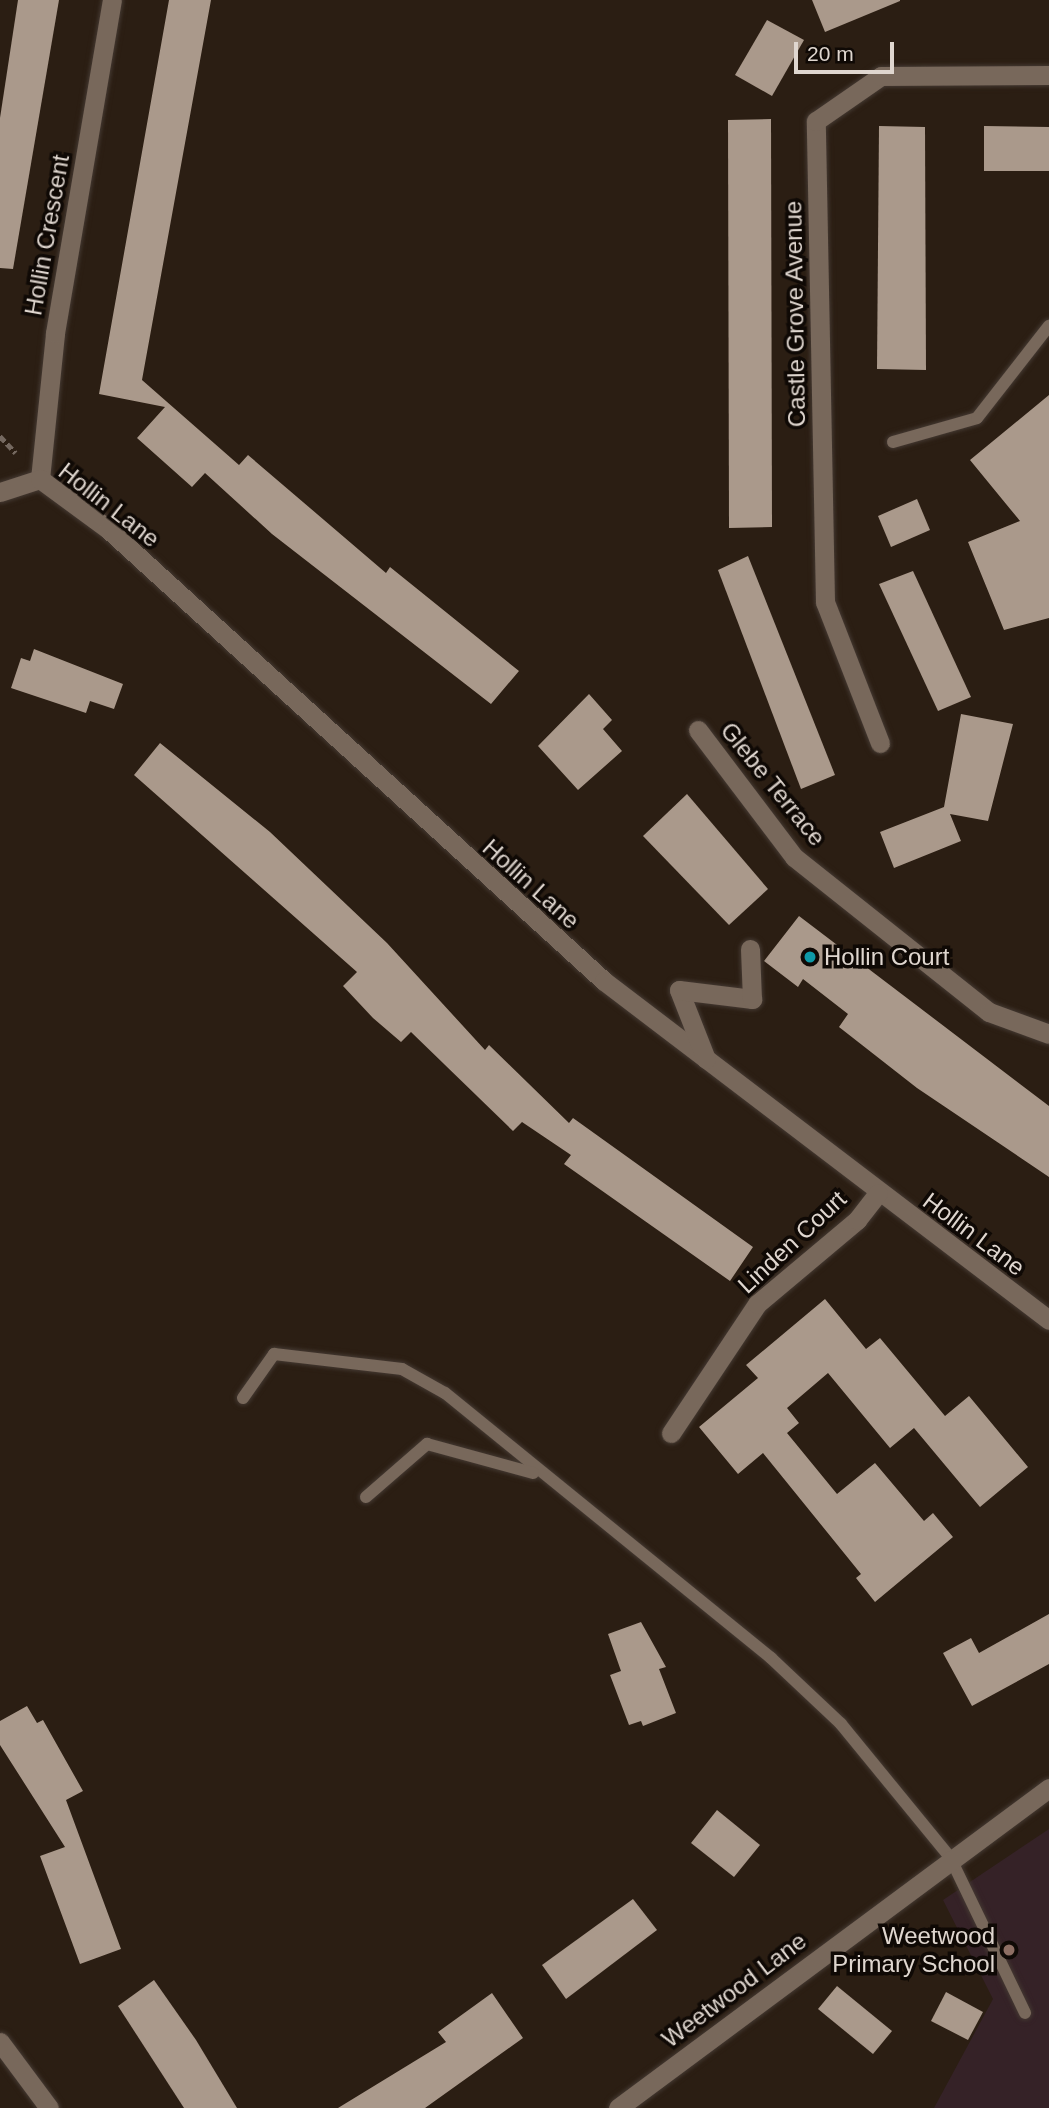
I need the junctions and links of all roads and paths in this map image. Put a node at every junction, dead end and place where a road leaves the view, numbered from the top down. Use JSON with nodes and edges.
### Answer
{"nodes":[{"id":1,"x":112,"y":0,"type":"edge"},
{"id":2,"x":1049,"y":75,"type":"edge"},
{"id":3,"x":1049,"y":326,"type":"edge"},
{"id":4,"x":893,"y":442,"type":"dead end"},
{"id":5,"x":40,"y":479,"type":"junction"},
{"id":6,"x":0,"y":492,"type":"edge"},
{"id":7,"x":698,"y":730,"type":"dead end"},
{"id":8,"x":880,"y":743,"type":"dead end"},
{"id":9,"x":750,"y":949,"type":"dead end"},
{"id":10,"x":1049,"y":1034,"type":"edge"},
{"id":11,"x":706,"y":1060,"type":"junction"},
{"id":12,"x":878,"y":1193,"type":"junction"},
{"id":13,"x":1049,"y":1320,"type":"edge"},
{"id":14,"x":243,"y":1398,"type":"dead end"},
{"id":15,"x":671,"y":1433,"type":"dead end"},
{"id":16,"x":537,"y":1474,"type":"junction"},
{"id":17,"x":366,"y":1497,"type":"dead end"},
{"id":18,"x":1049,"y":1788,"type":"edge"},
{"id":19,"x":950,"y":1857,"type":"junction"},
{"id":20,"x":1025,"y":2013,"type":"dead end"},
{"id":21,"x":0,"y":2042,"type":"edge"},
{"id":22,"x":49,"y":2108,"type":"edge"},
{"id":23,"x":618,"y":2108,"type":"edge"}],
"edges":[{"from":1,"to":5,"type":"street","name":"Hollin Crescent"},
{"from":2,"to":8,"type":"street","name":"Castle Grove Avenue"},
{"from":3,"to":4,"type":"lane"},
{"from":5,"to":6,"type":"street","name":"Hollin Lane"},
{"from":5,"to":11,"type":"street","name":"Hollin Lane"},
{"from":7,"to":10,"type":"street","name":"Glebe Terrace"},
{"from":9,"to":11,"type":"street"},
{"from":11,"to":12,"type":"street","name":"Hollin Lane"},
{"from":12,"to":13,"type":"street","name":"Hollin Lane"},
{"from":12,"to":15,"type":"street","name":"Linden Court"},
{"from":14,"to":16,"type":"lane"},
{"from":16,"to":17,"type":"lane"},
{"from":16,"to":19,"type":"lane"},
{"from":18,"to":19,"type":"street","name":"Weetwood Lane"},
{"from":19,"to":20,"type":"lane"},
{"from":19,"to":23,"type":"street","name":"Weetwood Lane"},
{"from":21,"to":22,"type":"street"}]}
